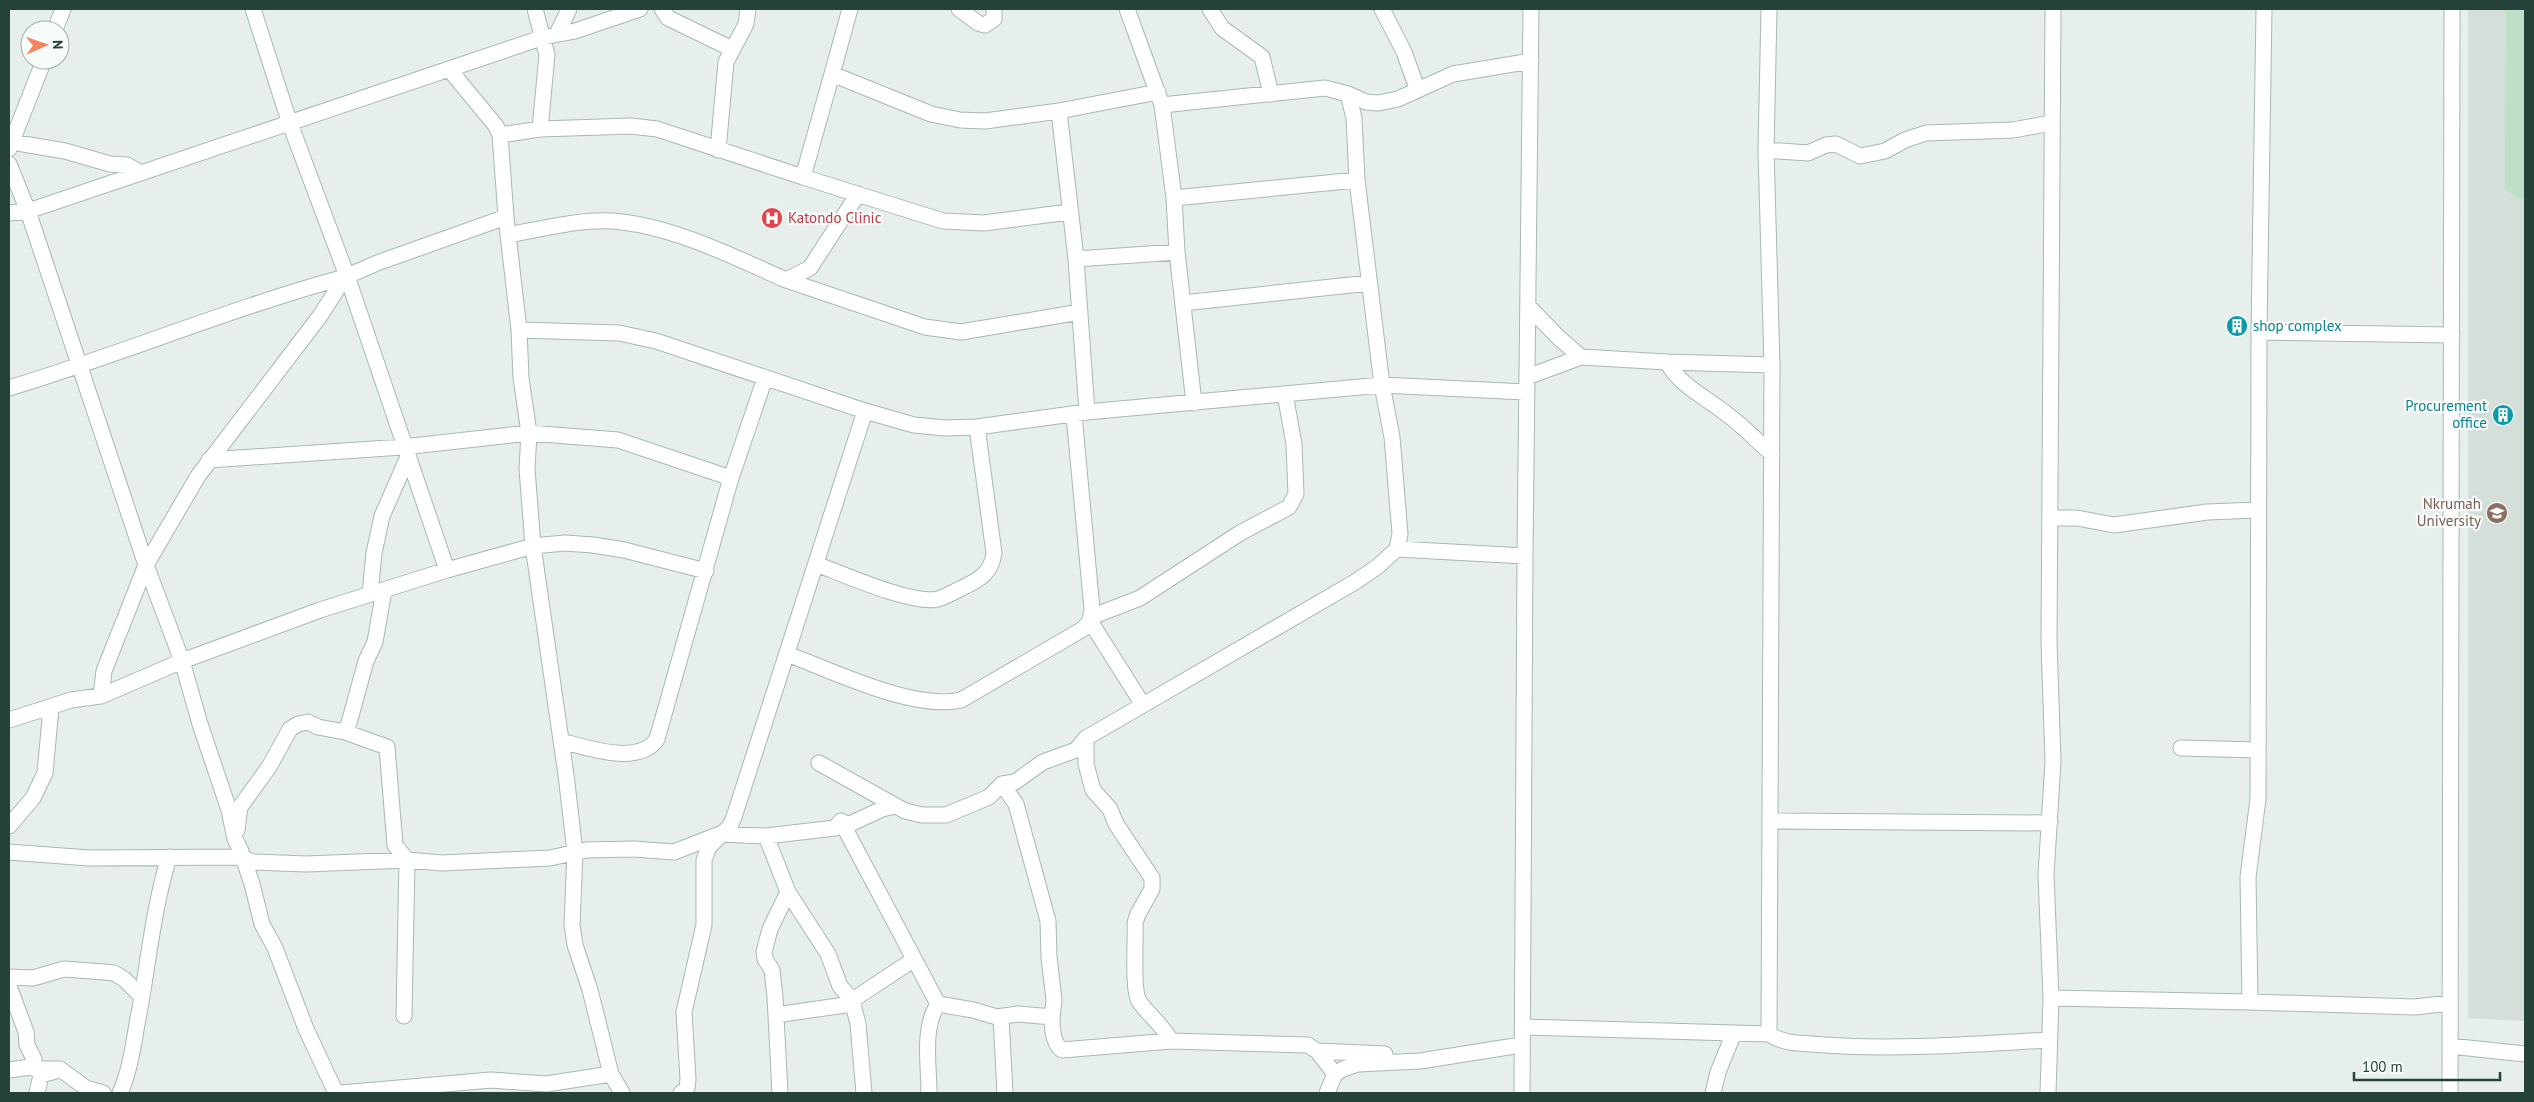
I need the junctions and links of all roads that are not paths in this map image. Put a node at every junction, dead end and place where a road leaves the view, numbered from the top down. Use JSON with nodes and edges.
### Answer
{"nodes":[{"id":1,"x":253,"y":9,"type":"edge"},
{"id":2,"x":535,"y":9,"type":"edge"},
{"id":3,"x":569,"y":9,"type":"edge"},
{"id":4,"x":640,"y":9,"type":"edge"},
{"id":5,"x":662,"y":9,"type":"edge"},
{"id":6,"x":748,"y":9,"type":"edge"},
{"id":7,"x":850,"y":9,"type":"edge"},
{"id":8,"x":959,"y":9,"type":"edge"},
{"id":9,"x":994,"y":9,"type":"edge"},
{"id":10,"x":1127,"y":9,"type":"edge"},
{"id":11,"x":1210,"y":9,"type":"edge"},
{"id":12,"x":1382,"y":9,"type":"edge"},
{"id":13,"x":1531,"y":9,"type":"edge"},
{"id":14,"x":1769,"y":9,"type":"edge"},
{"id":15,"x":2053,"y":9,"type":"edge"},
{"id":16,"x":2264,"y":9,"type":"edge"},
{"id":17,"x":2452,"y":9,"type":"edge"},
{"id":18,"x":551,"y":36,"type":"junction"},
{"id":19,"x":732,"y":49,"type":"junction"},
{"id":20,"x":1531,"y":61,"type":"junction"},
{"id":21,"x":449,"y":68,"type":"junction"},
{"id":22,"x":40,"y":70,"type":"edge"},
{"id":23,"x":832,"y":74,"type":"junction"},
{"id":24,"x":1417,"y":88,"type":"junction"},
{"id":25,"x":1272,"y":94,"type":"junction"},
{"id":26,"x":1348,"y":94,"type":"junction"},
{"id":27,"x":1160,"y":98,"type":"junction"},
{"id":28,"x":1366,"y":102,"type":"junction"},
{"id":29,"x":1059,"y":111,"type":"junction"},
{"id":30,"x":1354,"y":118,"type":"junction"},
{"id":31,"x":289,"y":121,"type":"junction"},
{"id":32,"x":2051,"y":123,"type":"junction"},
{"id":33,"x":540,"y":130,"type":"junction"},
{"id":34,"x":500,"y":135,"type":"junction"},
{"id":35,"x":10,"y":146,"type":"edge"},
{"id":36,"x":718,"y":150,"type":"junction"},
{"id":37,"x":1766,"y":150,"type":"junction"},
{"id":38,"x":9,"y":164,"type":"edge"},
{"id":39,"x":139,"y":172,"type":"junction"},
{"id":40,"x":803,"y":176,"type":"junction"},
{"id":41,"x":1357,"y":180,"type":"junction"},
{"id":42,"x":858,"y":194,"type":"junction"},
{"id":43,"x":1174,"y":198,"type":"junction"},
{"id":44,"x":28,"y":211,"type":"junction"},
{"id":45,"x":1069,"y":212,"type":"junction"},
{"id":46,"x":9,"y":213,"type":"edge"},
{"id":47,"x":506,"y":217,"type":"junction"},
{"id":48,"x":508,"y":235,"type":"junction"},
{"id":49,"x":1177,"y":252,"type":"junction"},
{"id":50,"x":1076,"y":258,"type":"junction"},
{"id":51,"x":810,"y":268,"type":"junction"},
{"id":52,"x":346,"y":276,"type":"junction"},
{"id":53,"x":786,"y":280,"type":"junction"},
{"id":54,"x":1369,"y":283,"type":"junction"},
{"id":55,"x":814,"y":289,"type":"junction"},
{"id":56,"x":1183,"y":303,"type":"junction"},
{"id":57,"x":1528,"y":306,"type":"junction"},
{"id":58,"x":1080,"y":312,"type":"junction"},
{"id":59,"x":519,"y":330,"type":"junction"},
{"id":60,"x":2259,"y":332,"type":"junction"},
{"id":61,"x":2452,"y":335,"type":"junction"},
{"id":62,"x":1581,"y":357,"type":"junction"},
{"id":63,"x":1667,"y":362,"type":"junction"},
{"id":64,"x":1772,"y":365,"type":"junction"},
{"id":65,"x":80,"y":366,"type":"junction"},
{"id":66,"x":765,"y":378,"type":"junction"},
{"id":67,"x":1526,"y":384,"type":"junction"},
{"id":68,"x":1382,"y":385,"type":"junction"},
{"id":69,"x":9,"y":388,"type":"edge"},
{"id":70,"x":1284,"y":394,"type":"junction"},
{"id":71,"x":1194,"y":403,"type":"junction"},
{"id":72,"x":865,"y":411,"type":"junction"},
{"id":73,"x":1080,"y":414,"type":"junction"},
{"id":74,"x":977,"y":427,"type":"junction"},
{"id":75,"x":529,"y":433,"type":"junction"},
{"id":76,"x":227,"y":437,"type":"junction"},
{"id":77,"x":405,"y":453,"type":"junction"},
{"id":78,"x":1772,"y":454,"type":"junction"},
{"id":79,"x":249,"y":458,"type":"junction"},
{"id":80,"x":209,"y":460,"type":"junction"},
{"id":81,"x":732,"y":478,"type":"junction"},
{"id":82,"x":2258,"y":510,"type":"junction"},
{"id":83,"x":2051,"y":518,"type":"junction"},
{"id":84,"x":533,"y":546,"type":"junction"},
{"id":85,"x":1397,"y":549,"type":"junction"},
{"id":86,"x":1524,"y":556,"type":"junction"},
{"id":87,"x":816,"y":564,"type":"junction"},
{"id":88,"x":146,"y":565,"type":"junction"},
{"id":89,"x":446,"y":570,"type":"junction"},
{"id":90,"x":706,"y":570,"type":"junction"},
{"id":91,"x":377,"y":592,"type":"junction"},
{"id":92,"x":1090,"y":619,"type":"junction"},
{"id":93,"x":787,"y":654,"type":"junction"},
{"id":94,"x":182,"y":661,"type":"junction"},
{"id":95,"x":101,"y":696,"type":"junction"},
{"id":96,"x":1143,"y":705,"type":"junction"},
{"id":97,"x":51,"y":708,"type":"junction"},
{"id":98,"x":9,"y":720,"type":"edge"},
{"id":99,"x":344,"y":732,"type":"junction"},
{"id":100,"x":1086,"y":738,"type":"junction"},
{"id":101,"x":561,"y":741,"type":"junction"},
{"id":102,"x":2181,"y":748,"type":"dead end"},
{"id":103,"x":2258,"y":750,"type":"junction"},
{"id":104,"x":818,"y":763,"type":"dead end"},
{"id":105,"x":1002,"y":784,"type":"junction"},
{"id":106,"x":896,"y":806,"type":"junction"},
{"id":107,"x":1770,"y":820,"type":"junction"},
{"id":108,"x":841,"y":821,"type":"junction"},
{"id":109,"x":2050,"y":823,"type":"junction"},
{"id":110,"x":9,"y":826,"type":"edge"},
{"id":111,"x":720,"y":834,"type":"junction"},
{"id":112,"x":766,"y":836,"type":"junction"},
{"id":113,"x":235,"y":839,"type":"junction"},
{"id":114,"x":9,"y":852,"type":"edge"},
{"id":115,"x":575,"y":852,"type":"junction"},
{"id":116,"x":169,"y":857,"type":"junction"},
{"id":117,"x":240,"y":857,"type":"junction"},
{"id":118,"x":407,"y":860,"type":"junction"},
{"id":119,"x":788,"y":892,"type":"junction"},
{"id":120,"x":913,"y":960,"type":"junction"},
{"id":121,"x":9,"y":977,"type":"edge"},
{"id":122,"x":9,"y":986,"type":"edge"},
{"id":123,"x":142,"y":997,"type":"junction"},
{"id":124,"x":2051,"y":998,"type":"junction"},
{"id":125,"x":852,"y":1000,"type":"junction"},
{"id":126,"x":2250,"y":1002,"type":"junction"},
{"id":127,"x":2450,"y":1003,"type":"junction"},
{"id":128,"x":938,"y":1004,"type":"junction"},
{"id":129,"x":776,"y":1015,"type":"junction"},
{"id":130,"x":404,"y":1016,"type":"dead end"},
{"id":131,"x":1001,"y":1017,"type":"junction"},
{"id":132,"x":1052,"y":1017,"type":"junction"},
{"id":133,"x":1524,"y":1027,"type":"junction"},
{"id":134,"x":1734,"y":1034,"type":"junction"},
{"id":135,"x":1768,"y":1034,"type":"junction"},
{"id":136,"x":2049,"y":1040,"type":"junction"},
{"id":137,"x":1171,"y":1041,"type":"junction"},
{"id":138,"x":1521,"y":1045,"type":"junction"},
{"id":139,"x":2450,"y":1046,"type":"junction"},
{"id":140,"x":1317,"y":1050,"type":"junction"},
{"id":141,"x":2525,"y":1054,"type":"edge"},
{"id":142,"x":1407,"y":1061,"type":"junction"},
{"id":143,"x":31,"y":1065,"type":"junction"},
{"id":144,"x":60,"y":1069,"type":"junction"},
{"id":145,"x":9,"y":1070,"type":"edge"},
{"id":146,"x":611,"y":1074,"type":"junction"},
{"id":147,"x":1335,"y":1074,"type":"junction"},
{"id":148,"x":37,"y":1093,"type":"edge"},
{"id":149,"x":103,"y":1093,"type":"edge"},
{"id":150,"x":120,"y":1093,"type":"edge"},
{"id":151,"x":336,"y":1093,"type":"edge"},
{"id":152,"x":342,"y":1093,"type":"edge"},
{"id":153,"x":622,"y":1093,"type":"edge"},
{"id":154,"x":681,"y":1093,"type":"edge"},
{"id":155,"x":780,"y":1093,"type":"edge"},
{"id":156,"x":864,"y":1093,"type":"edge"},
{"id":157,"x":929,"y":1093,"type":"edge"},
{"id":158,"x":1006,"y":1093,"type":"edge"},
{"id":159,"x":1327,"y":1093,"type":"edge"},
{"id":160,"x":1522,"y":1093,"type":"edge"},
{"id":161,"x":1713,"y":1093,"type":"edge"},
{"id":162,"x":2048,"y":1093,"type":"edge"},
{"id":163,"x":2450,"y":1093,"type":"edge"}],
"edges":[{"from":1,"to":31,"type":"street"},
{"from":2,"to":18,"type":"street"},
{"from":3,"to":18,"type":"street"},
{"from":4,"to":18,"type":"street"},
{"from":5,"to":19,"type":"street"},
{"from":6,"to":19,"type":"street"},
{"from":7,"to":23,"type":"street"},
{"from":8,"to":9,"type":"street"},
{"from":10,"to":27,"type":"street"},
{"from":11,"to":25,"type":"street"},
{"from":12,"to":24,"type":"street"},
{"from":13,"to":20,"type":"street"},
{"from":14,"to":37,"type":"street"},
{"from":15,"to":32,"type":"street"},
{"from":16,"to":60,"type":"street"},
{"from":17,"to":61,"type":"street"},
{"from":18,"to":21,"type":"street"},
{"from":18,"to":33,"type":"street"},
{"from":19,"to":36,"type":"street"},
{"from":20,"to":24,"type":"street"},
{"from":20,"to":57,"type":"street"},
{"from":21,"to":31,"type":"street"},
{"from":21,"to":34,"type":"street"},
{"from":22,"to":35,"type":"street"},
{"from":23,"to":29,"type":"street"},
{"from":23,"to":40,"type":"street"},
{"from":24,"to":28,"type":"street"},
{"from":25,"to":26,"type":"street"},
{"from":25,"to":27,"type":"street"},
{"from":26,"to":28,"type":"street"},
{"from":26,"to":30,"type":"street"},
{"from":27,"to":29,"type":"street"},
{"from":27,"to":43,"type":"street"},
{"from":28,"to":30,"type":"street"},
{"from":29,"to":45,"type":"street"},
{"from":30,"to":41,"type":"street"},
{"from":31,"to":39,"type":"street"},
{"from":31,"to":52,"type":"street"},
{"from":32,"to":37,"type":"street"},
{"from":32,"to":83,"type":"street"},
{"from":33,"to":34,"type":"street"},
{"from":33,"to":36,"type":"street"},
{"from":34,"to":47,"type":"street"},
{"from":35,"to":39,"type":"street"},
{"from":36,"to":40,"type":"street"},
{"from":37,"to":64,"type":"street"},
{"from":38,"to":44,"type":"street"},
{"from":39,"to":44,"type":"street"},
{"from":40,"to":42,"type":"street"},
{"from":41,"to":43,"type":"street"},
{"from":41,"to":54,"type":"street"},
{"from":42,"to":45,"type":"street"},
{"from":42,"to":51,"type":"street"},
{"from":43,"to":49,"type":"street"},
{"from":44,"to":46,"type":"street"},
{"from":44,"to":65,"type":"street"},
{"from":45,"to":50,"type":"street"},
{"from":47,"to":48,"type":"street"},
{"from":47,"to":52,"type":"street"},
{"from":48,"to":53,"type":"street"},
{"from":48,"to":59,"type":"street"},
{"from":49,"to":50,"type":"street"},
{"from":49,"to":56,"type":"street"},
{"from":50,"to":58,"type":"street"},
{"from":51,"to":53,"type":"street"},
{"from":51,"to":55,"type":"street"},
{"from":52,"to":65,"type":"street"},
{"from":52,"to":76,"type":"street"},
{"from":52,"to":77,"type":"street"},
{"from":53,"to":55,"type":"street"},
{"from":54,"to":56,"type":"street"},
{"from":54,"to":68,"type":"street"},
{"from":55,"to":58,"type":"street"},
{"from":56,"to":71,"type":"street"},
{"from":57,"to":62,"type":"street"},
{"from":57,"to":67,"type":"street"},
{"from":58,"to":73,"type":"street"},
{"from":59,"to":66,"type":"street"},
{"from":59,"to":75,"type":"street"},
{"from":60,"to":61,"type":"street"},
{"from":60,"to":82,"type":"street"},
{"from":61,"to":127,"type":"street"},
{"from":62,"to":63,"type":"street"},
{"from":62,"to":67,"type":"street"},
{"from":63,"to":64,"type":"street"},
{"from":63,"to":78,"type":"street"},
{"from":64,"to":78,"type":"street"},
{"from":65,"to":69,"type":"street"},
{"from":65,"to":88,"type":"street"},
{"from":66,"to":72,"type":"street"},
{"from":66,"to":81,"type":"street"},
{"from":67,"to":68,"type":"street"},
{"from":67,"to":86,"type":"street"},
{"from":68,"to":70,"type":"street"},
{"from":68,"to":85,"type":"street"},
{"from":70,"to":71,"type":"street"},
{"from":70,"to":92,"type":"street"},
{"from":71,"to":73,"type":"street"},
{"from":72,"to":74,"type":"street"},
{"from":72,"to":87,"type":"street"},
{"from":73,"to":74,"type":"street"},
{"from":73,"to":92,"type":"street"},
{"from":74,"to":87,"type":"street"},
{"from":75,"to":77,"type":"street"},
{"from":75,"to":81,"type":"street"},
{"from":75,"to":84,"type":"street"},
{"from":76,"to":79,"type":"street"},
{"from":76,"to":80,"type":"street"},
{"from":77,"to":79,"type":"street"},
{"from":77,"to":89,"type":"street"},
{"from":77,"to":91,"type":"street"},
{"from":78,"to":107,"type":"street"},
{"from":79,"to":80,"type":"street"},
{"from":80,"to":88,"type":"street"},
{"from":81,"to":90,"type":"street"},
{"from":82,"to":83,"type":"street"},
{"from":82,"to":103,"type":"street"},
{"from":83,"to":109,"type":"street"},
{"from":84,"to":89,"type":"street"},
{"from":84,"to":90,"type":"street"},
{"from":84,"to":101,"type":"street"},
{"from":85,"to":86,"type":"street"},
{"from":85,"to":96,"type":"street"},
{"from":86,"to":133,"type":"street"},
{"from":87,"to":93,"type":"street"},
{"from":88,"to":94,"type":"street"},
{"from":88,"to":95,"type":"street"},
{"from":89,"to":91,"type":"street"},
{"from":90,"to":101,"type":"street"},
{"from":91,"to":94,"type":"street"},
{"from":91,"to":99,"type":"street"},
{"from":92,"to":93,"type":"street"},
{"from":92,"to":96,"type":"street"},
{"from":93,"to":111,"type":"street"},
{"from":94,"to":95,"type":"street"},
{"from":94,"to":113,"type":"street"},
{"from":95,"to":97,"type":"street"},
{"from":96,"to":100,"type":"street"},
{"from":97,"to":98,"type":"street"},
{"from":97,"to":110,"type":"street"},
{"from":99,"to":113,"type":"street"},
{"from":99,"to":118,"type":"street"},
{"from":100,"to":105,"type":"street"},
{"from":100,"to":137,"type":"street"},
{"from":101,"to":115,"type":"street"},
{"from":102,"to":103,"type":"street"},
{"from":103,"to":126,"type":"street"},
{"from":104,"to":106,"type":"street"},
{"from":105,"to":106,"type":"street"},
{"from":105,"to":132,"type":"street"},
{"from":106,"to":108,"type":"street"},
{"from":107,"to":109,"type":"street"},
{"from":107,"to":135,"type":"street"},
{"from":108,"to":112,"type":"street"},
{"from":108,"to":120,"type":"street"},
{"from":109,"to":124,"type":"street"},
{"from":111,"to":112,"type":"street"},
{"from":111,"to":115,"type":"street"},
{"from":111,"to":154,"type":"street"},
{"from":112,"to":119,"type":"street"},
{"from":113,"to":117,"type":"street"},
{"from":114,"to":116,"type":"street"},
{"from":115,"to":118,"type":"street"},
{"from":115,"to":146,"type":"street"},
{"from":116,"to":117,"type":"street"},
{"from":116,"to":123,"type":"street"},
{"from":117,"to":118,"type":"street"},
{"from":117,"to":151,"type":"street"},
{"from":118,"to":130,"type":"street"},
{"from":119,"to":125,"type":"street"},
{"from":119,"to":129,"type":"street"},
{"from":120,"to":125,"type":"street"},
{"from":120,"to":128,"type":"street"},
{"from":121,"to":123,"type":"street"},
{"from":122,"to":143,"type":"street"},
{"from":123,"to":150,"type":"street"},
{"from":124,"to":126,"type":"street"},
{"from":124,"to":136,"type":"street"},
{"from":125,"to":129,"type":"street"},
{"from":125,"to":156,"type":"street"},
{"from":126,"to":127,"type":"street"},
{"from":127,"to":139,"type":"street"},
{"from":128,"to":131,"type":"street"},
{"from":128,"to":157,"type":"street"},
{"from":129,"to":155,"type":"street"},
{"from":131,"to":132,"type":"street"},
{"from":131,"to":158,"type":"street"},
{"from":132,"to":137,"type":"street"},
{"from":133,"to":134,"type":"street"},
{"from":133,"to":138,"type":"street"},
{"from":134,"to":135,"type":"street"},
{"from":134,"to":161,"type":"street"},
{"from":135,"to":136,"type":"street"},
{"from":136,"to":162,"type":"street"},
{"from":137,"to":140,"type":"street"},
{"from":138,"to":142,"type":"street"},
{"from":138,"to":160,"type":"street"},
{"from":139,"to":141,"type":"street"},
{"from":139,"to":163,"type":"street"},
{"from":140,"to":142,"type":"street"},
{"from":140,"to":147,"type":"street"},
{"from":142,"to":147,"type":"street"},
{"from":143,"to":144,"type":"street"},
{"from":143,"to":145,"type":"street"},
{"from":144,"to":148,"type":"street"},
{"from":144,"to":149,"type":"street"},
{"from":146,"to":152,"type":"street"},
{"from":146,"to":153,"type":"street"},
{"from":147,"to":159,"type":"street"}]}
